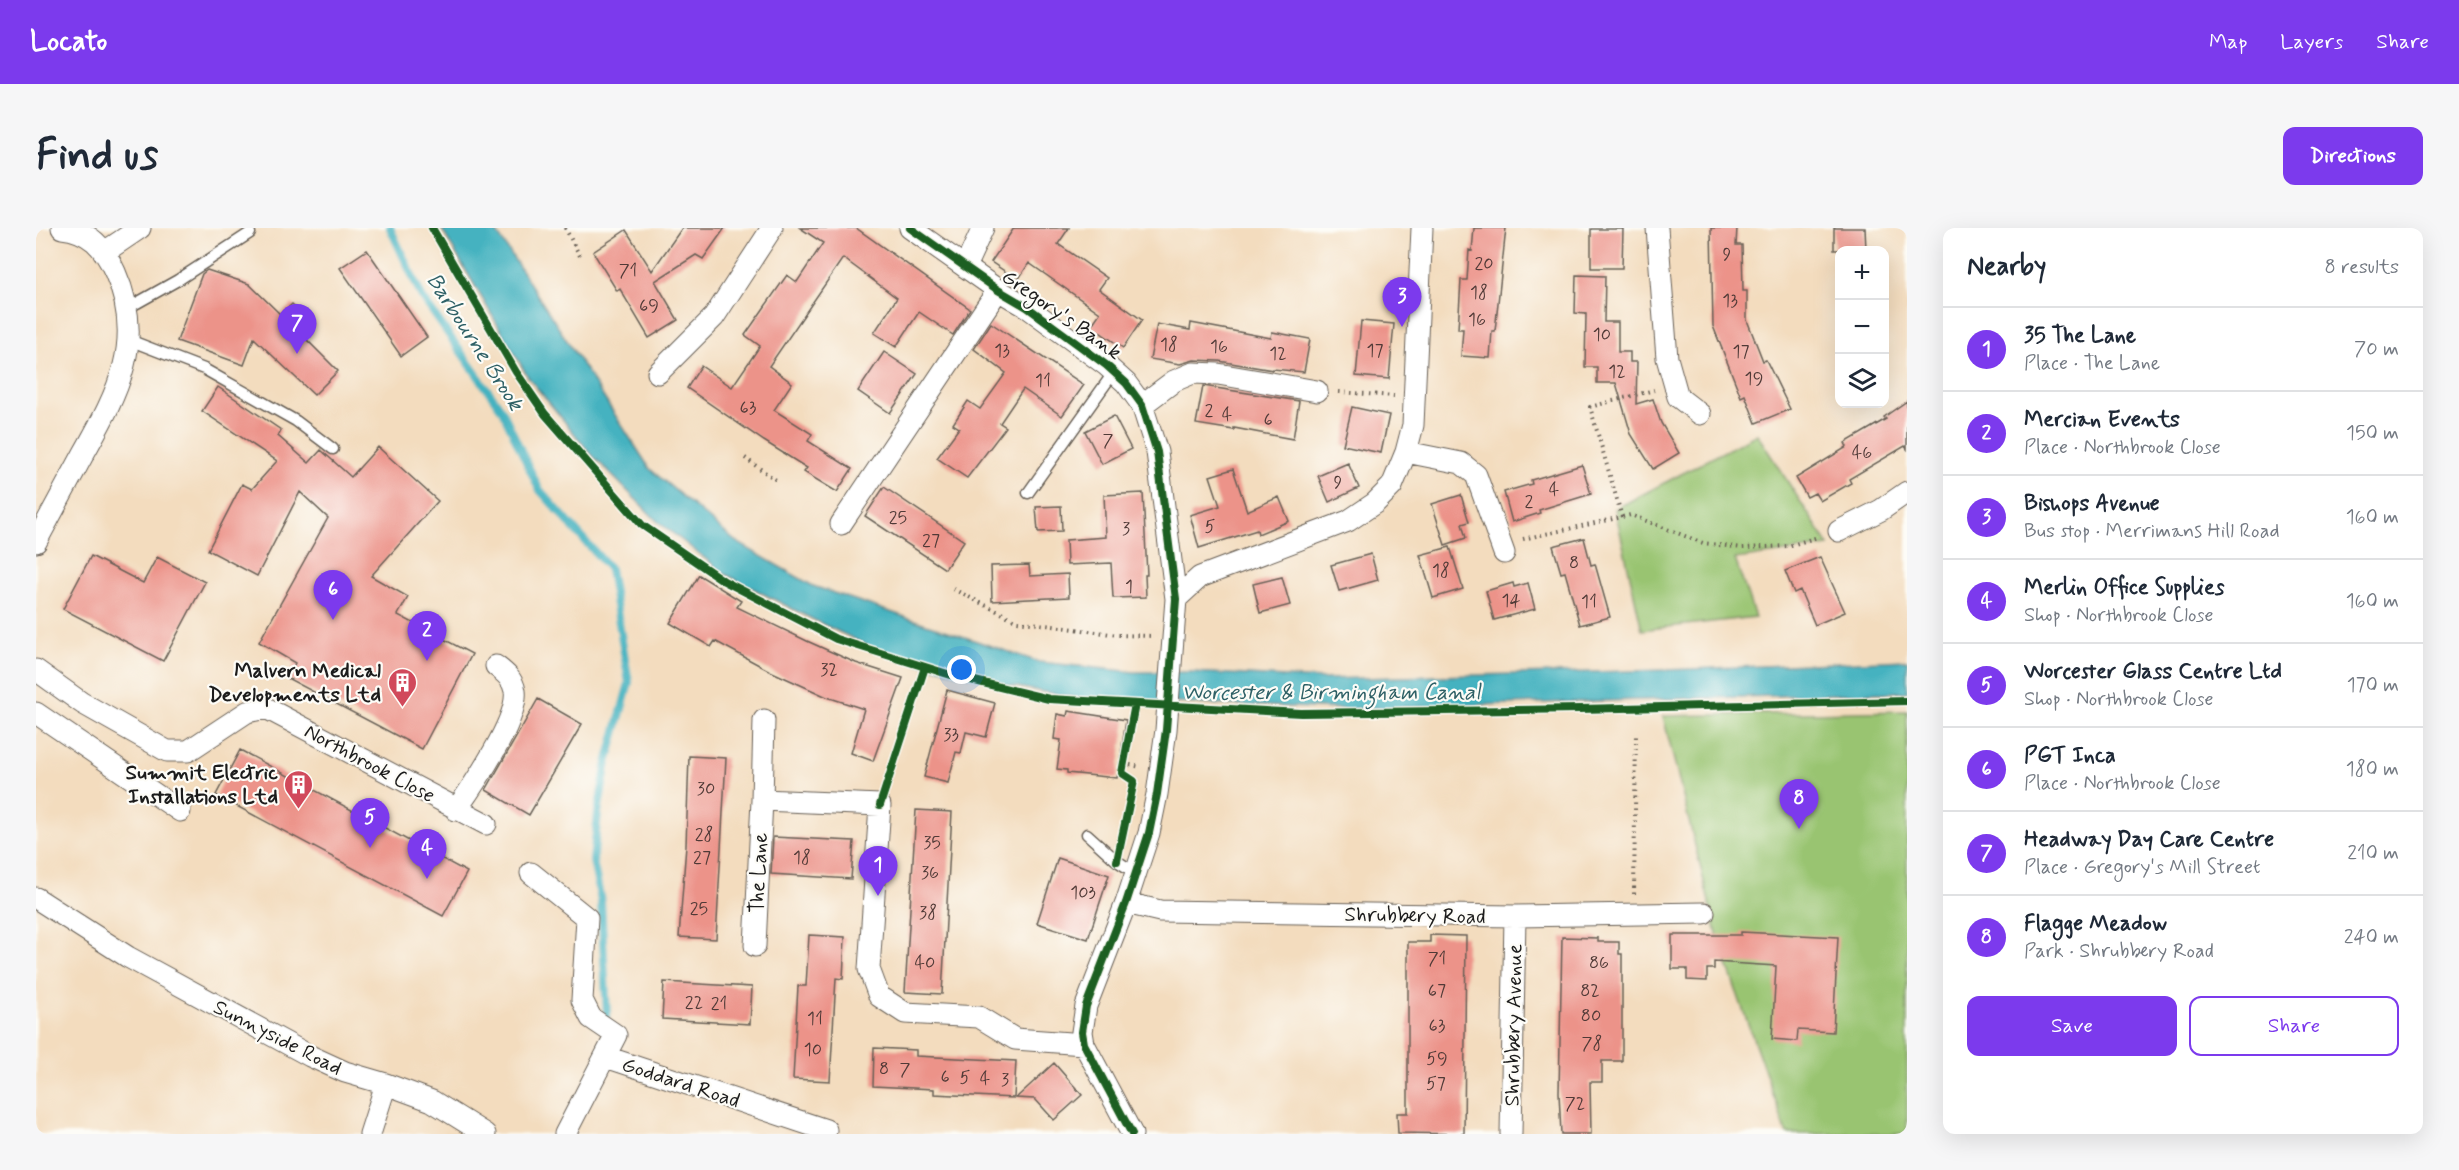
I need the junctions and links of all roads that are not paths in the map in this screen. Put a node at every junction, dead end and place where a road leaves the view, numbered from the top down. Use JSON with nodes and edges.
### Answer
{"nodes":[{"id":1,"x":62,"y":228,"type":"edge"},
{"id":2,"x":140,"y":228,"type":"edge"},
{"id":3,"x":772,"y":228,"type":"edge"},
{"id":4,"x":910,"y":228,"type":"edge"},
{"id":5,"x":983,"y":228,"type":"edge"},
{"id":6,"x":1422,"y":228,"type":"edge"},
{"id":7,"x":1657,"y":228,"type":"edge"},
{"id":8,"x":250,"y":233,"type":"dead end"},
{"id":9,"x":106,"y":251,"type":"junction"},
{"id":10,"x":965,"y":267,"type":"junction"},
{"id":11,"x":998,"y":290,"type":"junction"},
{"id":12,"x":128,"y":308,"type":"junction"},
{"id":13,"x":129,"y":340,"type":"junction"},
{"id":14,"x":1114,"y":372,"type":"junction"},
{"id":15,"x":658,"y":373,"type":"dead end"},
{"id":16,"x":1317,"y":391,"type":"road end"},
{"id":17,"x":1142,"y":405,"type":"junction"},
{"id":18,"x":1700,"y":414,"type":"dead end"},
{"id":19,"x":333,"y":449,"type":"dead end"},
{"id":20,"x":1406,"y":452,"type":"junction"},
{"id":21,"x":1907,"y":492,"type":"edge"},
{"id":22,"x":1028,"y":493,"type":"dead end"},
{"id":23,"x":841,"y":524,"type":"dead end"},
{"id":24,"x":1839,"y":531,"type":"road end"},
{"id":25,"x":36,"y":542,"type":"edge"},
{"id":26,"x":1502,"y":548,"type":"road end"},
{"id":27,"x":1176,"y":599,"type":"junction"},
{"id":28,"x":496,"y":666,"type":"dead end"},
{"id":29,"x":36,"y":670,"type":"edge"},
{"id":30,"x":36,"y":713,"type":"edge"},
{"id":31,"x":764,"y":720,"type":"dead end"},
{"id":32,"x":762,"y":800,"type":"junction"},
{"id":33,"x":456,"y":810,"type":"junction"},
{"id":34,"x":180,"y":811,"type":"dead end"},
{"id":35,"x":486,"y":824,"type":"dead end"},
{"id":36,"x":1087,"y":834,"type":"dead end"},
{"id":37,"x":531,"y":873,"type":"dead end"},
{"id":38,"x":1137,"y":874,"type":"junction"},
{"id":39,"x":36,"y":898,"type":"edge"},
{"id":40,"x":1126,"y":903,"type":"junction"},
{"id":41,"x":1704,"y":913,"type":"dead end"},
{"id":42,"x":1515,"y":916,"type":"junction"},
{"id":43,"x":755,"y":946,"type":"dead end"},
{"id":44,"x":1084,"y":1044,"type":"junction"},
{"id":45,"x":606,"y":1057,"type":"junction"},
{"id":46,"x":386,"y":1084,"type":"junction"},
{"id":47,"x":826,"y":1130,"type":"dead end"},
{"id":48,"x":370,"y":1134,"type":"edge"},
{"id":49,"x":485,"y":1134,"type":"edge"},
{"id":50,"x":565,"y":1134,"type":"edge"},
{"id":51,"x":1132,"y":1134,"type":"edge"},
{"id":52,"x":1511,"y":1134,"type":"edge"}],
"edges":[{"from":1,"to":9,"type":"street"},
{"from":2,"to":9,"type":"street"},
{"from":3,"to":15,"type":"street"},
{"from":4,"to":10,"type":"street","name":"Gregory's Bank"},
{"from":5,"to":10,"type":"street"},
{"from":6,"to":20,"type":"street"},
{"from":7,"to":18,"type":"street"},
{"from":8,"to":12,"type":"lane"},
{"from":9,"to":12,"type":"street"},
{"from":10,"to":11,"type":"street","name":"Gregory's Bank"},
{"from":11,"to":14,"type":"street","name":"Gregory's Bank"},
{"from":11,"to":23,"type":"street","name":"Gregory's Bank"},
{"from":12,"to":13,"type":"street"},
{"from":13,"to":19,"type":"lane"},
{"from":13,"to":25,"type":"street"},
{"from":14,"to":17,"type":"street","name":"Gregory's Bank"},
{"from":14,"to":22,"type":"lane"},
{"from":16,"to":17,"type":"street"},
{"from":17,"to":27,"type":"street","name":"Gregory's Bank"},
{"from":20,"to":26,"type":"street"},
{"from":20,"to":27,"type":"street"},
{"from":21,"to":24,"type":"street"},
{"from":27,"to":38,"type":"street","name":"Gregory's Bank"},
{"from":28,"to":33,"type":"street"},
{"from":29,"to":33,"type":"street","name":"Northbrook Close"},
{"from":30,"to":34,"type":"street"},
{"from":31,"to":32,"type":"street","name":"The Lane"},
{"from":32,"to":43,"type":"street","name":"The Lane"},
{"from":32,"to":44,"type":"street"},
{"from":33,"to":35,"type":"street","name":"Northbrook Close"},
{"from":36,"to":38,"type":"lane"},
{"from":37,"to":45,"type":"street","name":"Goddard Road"},
{"from":38,"to":40,"type":"street","name":"Gregory's Bank"},
{"from":39,"to":46,"type":"street","name":"Sunnyside Road"},
{"from":40,"to":42,"type":"street","name":"Shrubbery Road"},
{"from":40,"to":44,"type":"street","name":"Gregory's Bank"},
{"from":41,"to":42,"type":"street","name":"Shrubbery Road"},
{"from":42,"to":52,"type":"street","name":"Shrubbery Avenue"},
{"from":44,"to":51,"type":"street"},
{"from":45,"to":47,"type":"street","name":"Goddard Road"},
{"from":45,"to":50,"type":"street","name":"Goddard Road"},
{"from":46,"to":48,"type":"street"},
{"from":46,"to":49,"type":"street","name":"Sunnyside Road"}]}
